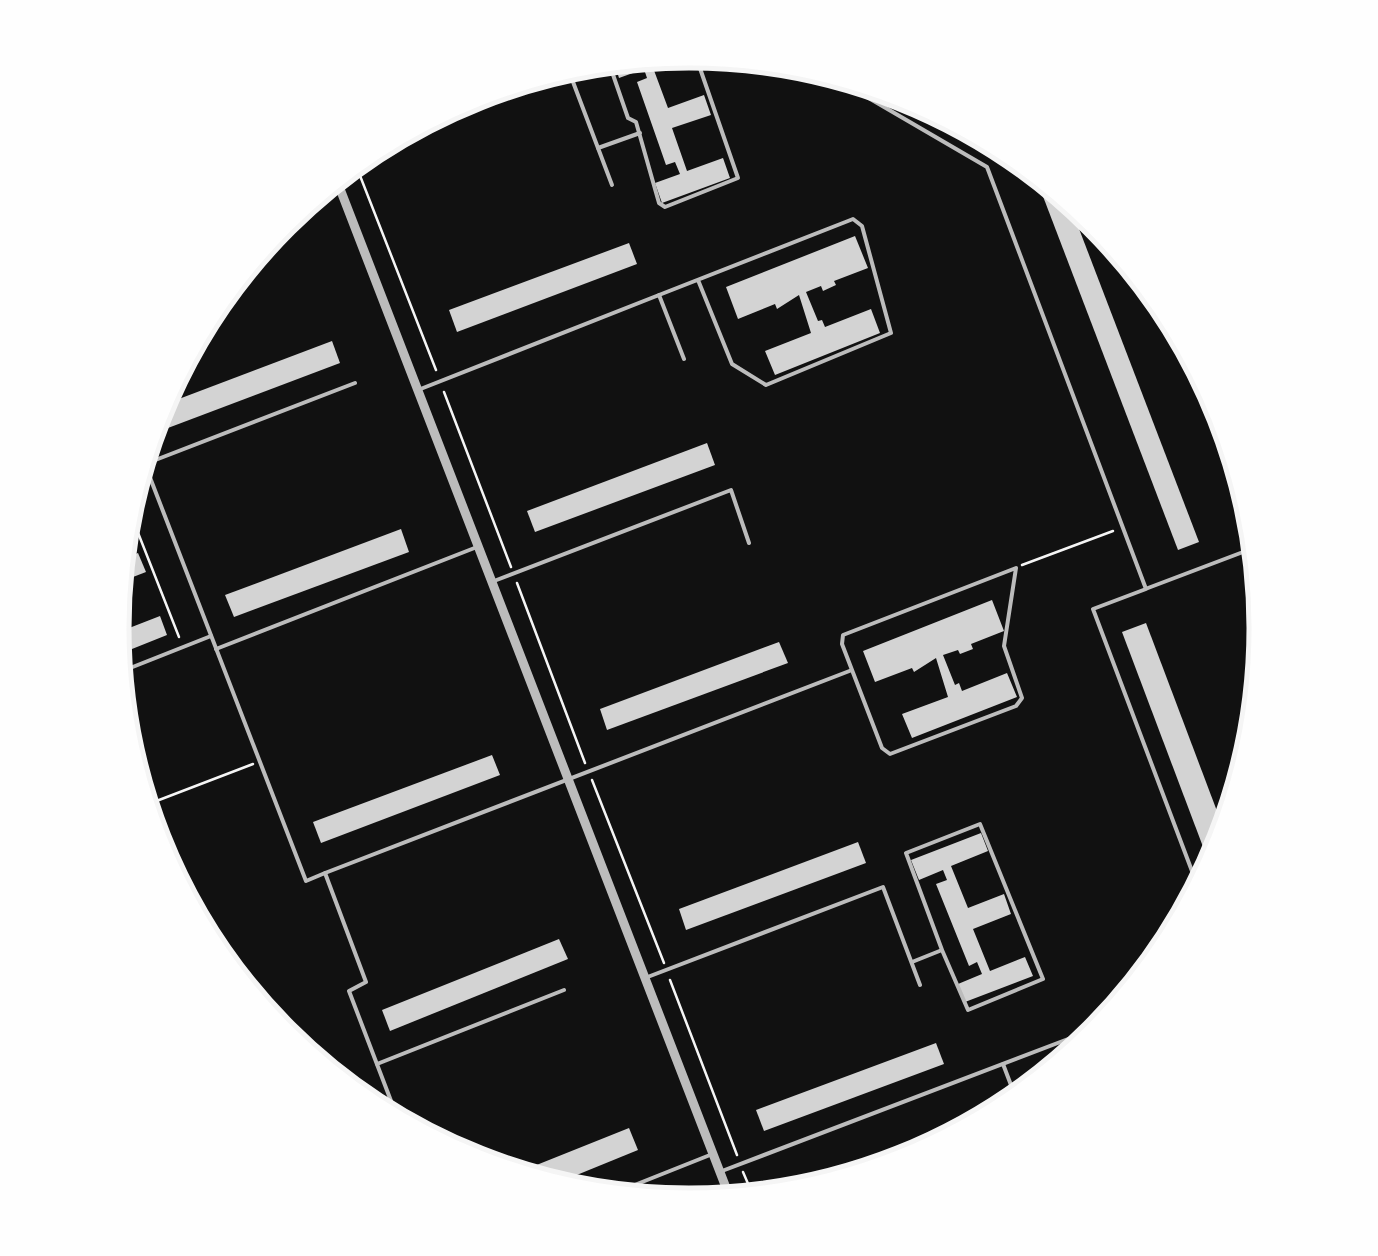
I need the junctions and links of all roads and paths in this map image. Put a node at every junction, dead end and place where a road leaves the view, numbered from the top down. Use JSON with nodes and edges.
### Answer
{"nodes":[{"id":1,"x":700,"y":68,"type":"edge"},
{"id":2,"x":612,"y":73,"type":"edge"},
{"id":3,"x":572,"y":80,"type":"edge"},
{"id":4,"x":866,"y":96,"type":"edge"},
{"id":5,"x":640,"y":133,"type":"junction"},
{"id":6,"x":598,"y":148,"type":"junction"},
{"id":7,"x":612,"y":185,"type":"dead end"},
{"id":8,"x":340,"y":189,"type":"edge"},
{"id":9,"x":698,"y":280,"type":"junction"},
{"id":10,"x":659,"y":295,"type":"junction"},
{"id":11,"x":684,"y":359,"type":"dead end"},
{"id":12,"x":354,"y":383,"type":"dead end"},
{"id":13,"x":418,"y":390,"type":"junction"},
{"id":14,"x":155,"y":459,"type":"edge"},
{"id":15,"x":150,"y":476,"type":"edge"},
{"id":16,"x":1123,"y":527,"type":"junction"},
{"id":17,"x":137,"y":532,"type":"edge"},
{"id":18,"x":749,"y":543,"type":"dead end"},
{"id":19,"x":478,"y":546,"type":"junction"},
{"id":20,"x":1244,"y":552,"type":"edge"},
{"id":21,"x":1016,"y":568,"type":"junction"},
{"id":22,"x":492,"y":582,"type":"junction"},
{"id":23,"x":1146,"y":589,"type":"junction"},
{"id":24,"x":211,"y":636,"type":"junction"},
{"id":25,"x":183,"y":648,"type":"junction"},
{"id":26,"x":216,"y":648,"type":"junction"},
{"id":27,"x":130,"y":668,"type":"edge"},
{"id":28,"x":852,"y":670,"type":"junction"},
{"id":29,"x":259,"y":762,"type":"junction"},
{"id":30,"x":568,"y":778,"type":"junction"},
{"id":31,"x":156,"y":801,"type":"edge"},
{"id":32,"x":325,"y":873,"type":"junction"},
{"id":33,"x":1193,"y":874,"type":"edge"},
{"id":34,"x":942,"y":950,"type":"junction"},
{"id":35,"x":912,"y":962,"type":"junction"},
{"id":36,"x":666,"y":969,"type":"junction"},
{"id":37,"x":645,"y":978,"type":"junction"},
{"id":38,"x":920,"y":985,"type":"dead end"},
{"id":39,"x":564,"y":990,"type":"dead end"},
{"id":40,"x":1070,"y":1039,"type":"edge"},
{"id":41,"x":377,"y":1064,"type":"junction"},
{"id":42,"x":1003,"y":1064,"type":"junction"},
{"id":43,"x":1011,"y":1086,"type":"edge"},
{"id":44,"x":392,"y":1102,"type":"edge"},
{"id":45,"x":713,"y":1154,"type":"junction"},
{"id":46,"x":740,"y":1163,"type":"junction"},
{"id":47,"x":720,"y":1172,"type":"junction"},
{"id":48,"x":634,"y":1185,"type":"edge"},
{"id":49,"x":749,"y":1185,"type":"edge"},
{"id":50,"x":726,"y":1187,"type":"edge"}],
"edges":[{"from":1,"to":5,"type":"lane"},
{"from":2,"to":5,"type":"lane"},
{"from":3,"to":6,"type":"lane"},
{"from":4,"to":16,"type":"lane"},
{"from":5,"to":6,"type":"lane"},
{"from":6,"to":7,"type":"lane"},
{"from":8,"to":13,"type":"street"},
{"from":9,"to":9,"type":"lane"},
{"from":9,"to":10,"type":"lane"},
{"from":10,"to":11,"type":"lane"},
{"from":10,"to":13,"type":"lane"},
{"from":12,"to":14,"type":"lane"},
{"from":13,"to":19,"type":"street"},
{"from":15,"to":24,"type":"lane"},
{"from":16,"to":21,"type":"path"},
{"from":16,"to":23,"type":"lane"},
{"from":17,"to":25,"type":"path"},
{"from":18,"to":22,"type":"lane"},
{"from":19,"to":22,"type":"street"},
{"from":19,"to":26,"type":"lane"},
{"from":20,"to":23,"type":"lane"},
{"from":21,"to":28,"type":"lane"},
{"from":21,"to":28,"type":"lane"},
{"from":22,"to":30,"type":"street"},
{"from":23,"to":33,"type":"lane"},
{"from":24,"to":25,"type":"lane"},
{"from":24,"to":26,"type":"lane"},
{"from":25,"to":27,"type":"lane"},
{"from":26,"to":29,"type":"lane"},
{"from":28,"to":30,"type":"lane"},
{"from":29,"to":31,"type":"path"},
{"from":29,"to":32,"type":"lane"},
{"from":30,"to":32,"type":"lane"},
{"from":30,"to":37,"type":"street"},
{"from":32,"to":41,"type":"lane"},
{"from":34,"to":34,"type":"lane"},
{"from":34,"to":35,"type":"lane"},
{"from":35,"to":36,"type":"lane"},
{"from":35,"to":38,"type":"lane"},
{"from":36,"to":37,"type":"lane"},
{"from":36,"to":46,"type":"path"},
{"from":37,"to":45,"type":"street"},
{"from":39,"to":41,"type":"lane"},
{"from":40,"to":42,"type":"lane"},
{"from":41,"to":44,"type":"lane"},
{"from":42,"to":43,"type":"lane"},
{"from":42,"to":46,"type":"lane"},
{"from":45,"to":47,"type":"street"},
{"from":45,"to":48,"type":"lane"},
{"from":46,"to":47,"type":"lane"},
{"from":46,"to":49,"type":"path"},
{"from":47,"to":50,"type":"street"}]}
